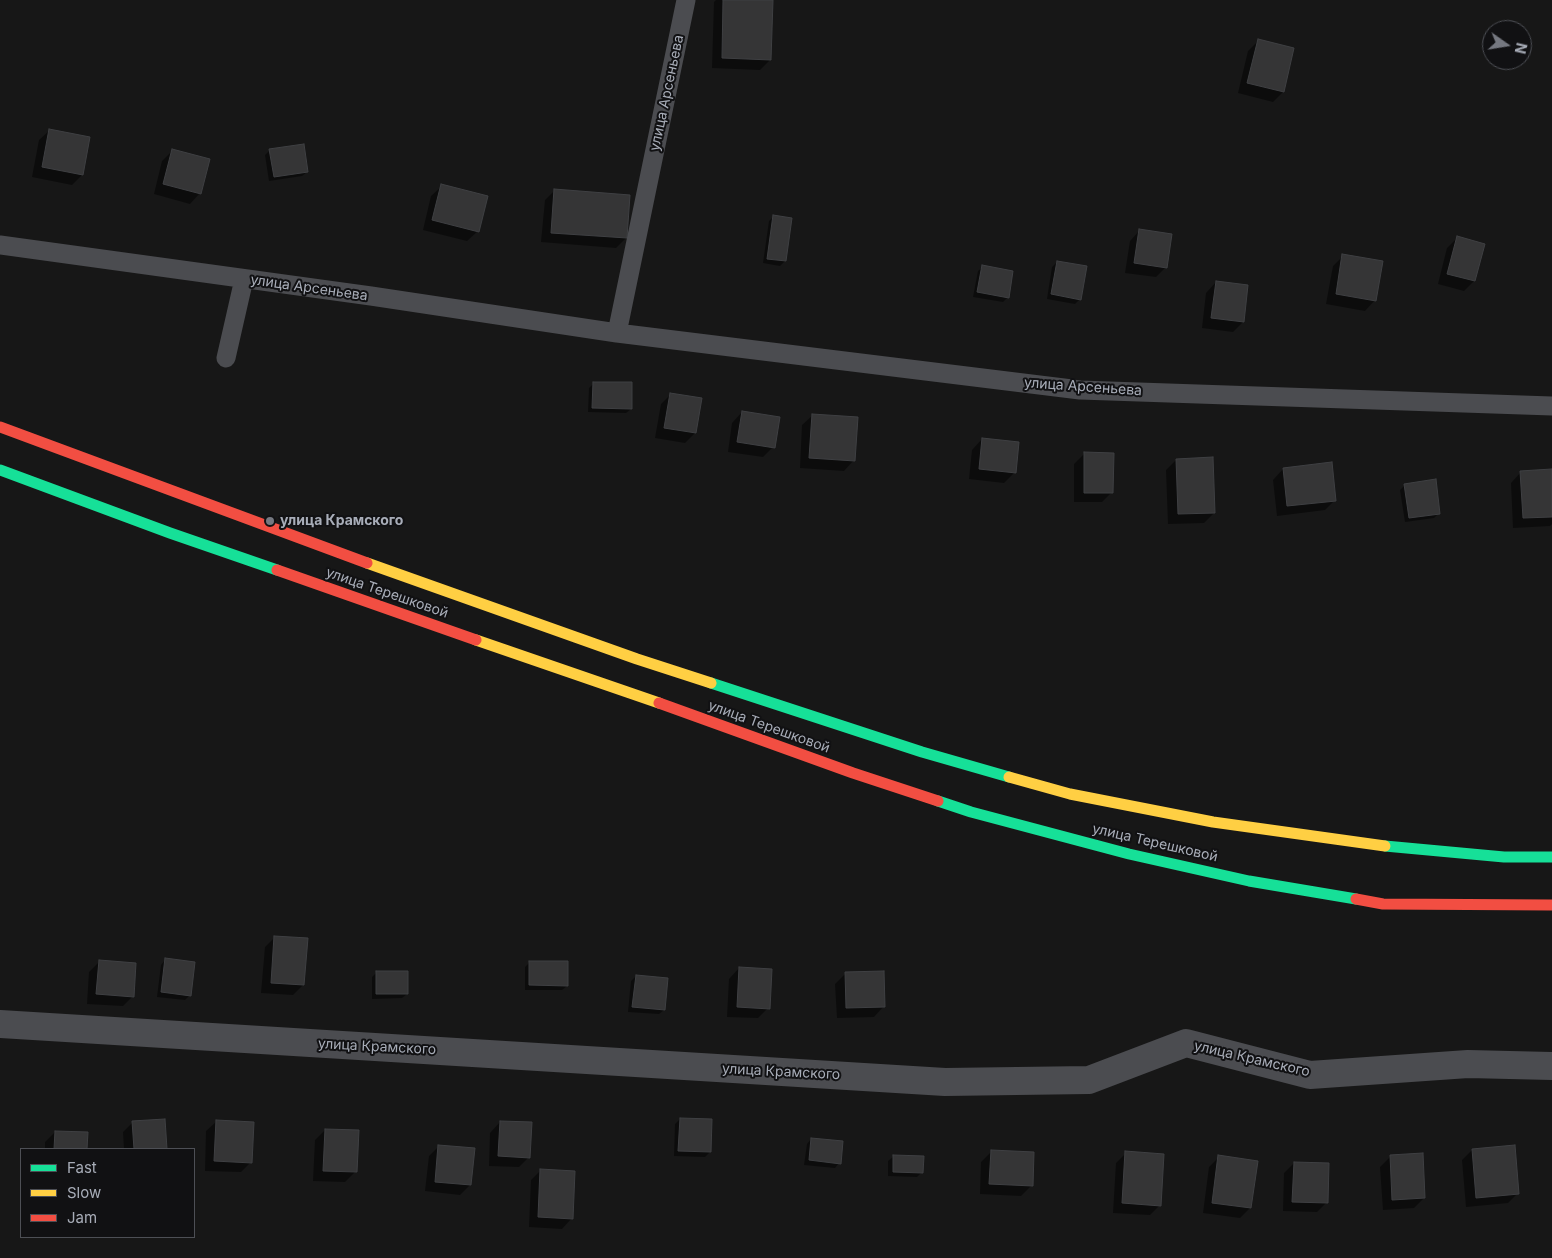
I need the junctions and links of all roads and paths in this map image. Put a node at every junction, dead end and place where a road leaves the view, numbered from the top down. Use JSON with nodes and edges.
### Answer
{"nodes":[{"id":1,"x":686,"y":0,"type":"edge"},
{"id":2,"x":0,"y":245,"type":"edge"},
{"id":3,"x":244,"y":278,"type":"junction"},
{"id":4,"x":617,"y":333,"type":"junction"},
{"id":5,"x":226,"y":358,"type":"dead end"},
{"id":6,"x":1552,"y":406,"type":"edge"},
{"id":7,"x":0,"y":427,"type":"edge"},
{"id":8,"x":0,"y":470,"type":"edge"},
{"id":9,"x":1552,"y":857,"type":"edge"},
{"id":10,"x":1552,"y":905,"type":"edge"},
{"id":11,"x":0,"y":1024,"type":"edge"},
{"id":12,"x":1552,"y":1066,"type":"edge"}],
"edges":[{"from":1,"to":4,"type":"lane","name":"улица Арсеньева"},
{"from":2,"to":3,"type":"lane","name":"улица Арсеньева"},
{"from":3,"to":4,"type":"lane","name":"улица Арсеньева"},
{"from":3,"to":5,"type":"lane"},
{"from":4,"to":6,"type":"lane","name":"улица Арсеньева"},
{"from":7,"to":9,"type":"main road","name":"улица Терешковой"},
{"from":8,"to":10,"type":"main road","name":"улица Терешковой"},
{"from":11,"to":12,"type":"street","name":"улица Крамского"}]}
